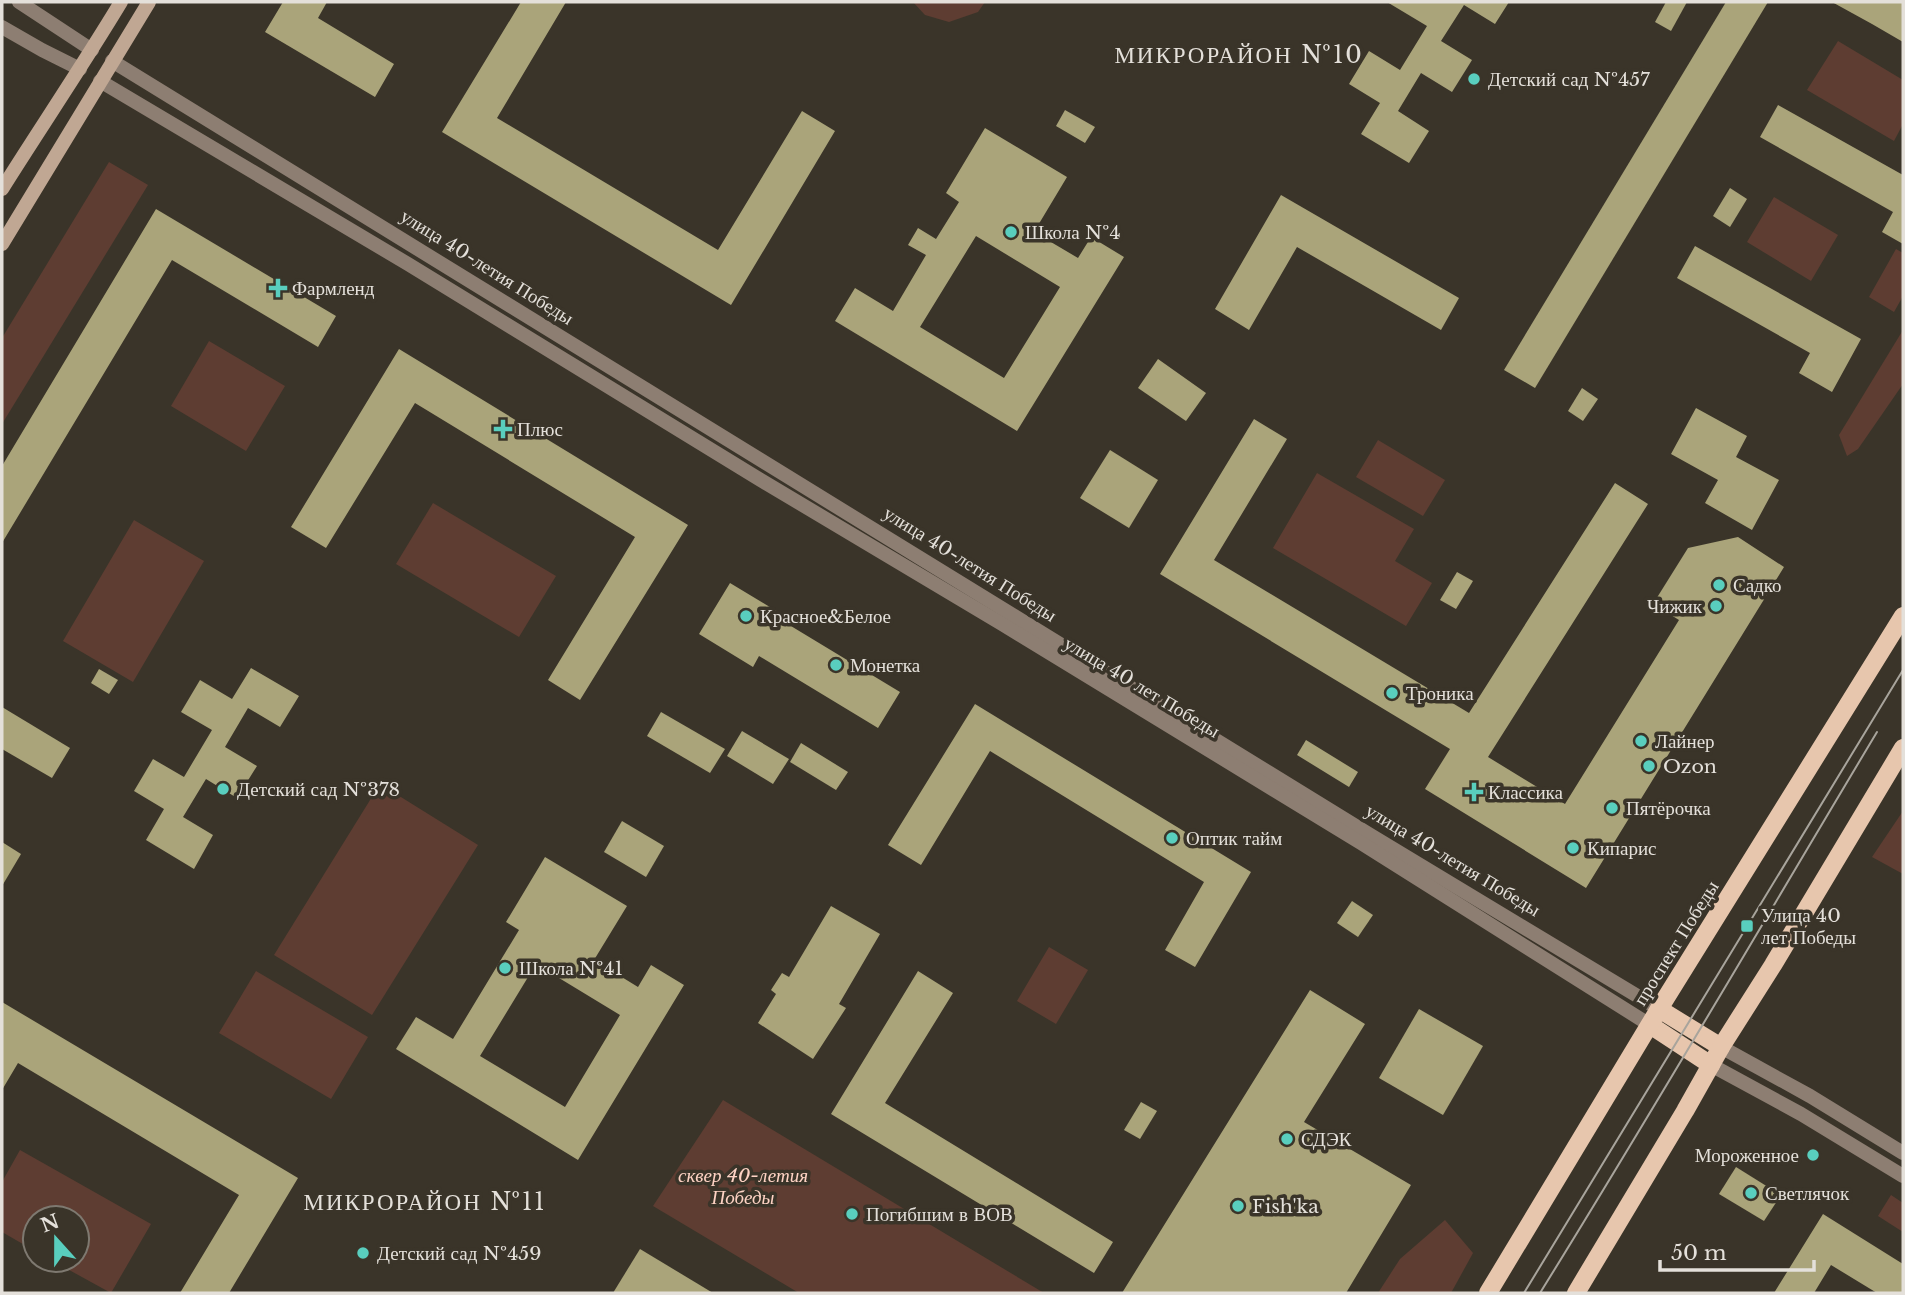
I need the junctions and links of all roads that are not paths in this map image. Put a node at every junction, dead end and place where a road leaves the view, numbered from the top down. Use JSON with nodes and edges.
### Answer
{"nodes":[{"id":1,"x":19,"y":2,"type":"edge"},
{"id":2,"x":121,"y":2,"type":"edge"},
{"id":3,"x":149,"y":2,"type":"edge"},
{"id":4,"x":2,"y":27,"type":"edge"},
{"id":5,"x":92,"y":50,"type":"junction"},
{"id":6,"x":112,"y":61,"type":"junction"},
{"id":7,"x":80,"y":69,"type":"junction"},
{"id":8,"x":100,"y":81,"type":"junction"},
{"id":9,"x":2,"y":189,"type":"edge"},
{"id":10,"x":2,"y":244,"type":"edge"},
{"id":11,"x":417,"y":249,"type":"junction"},
{"id":12,"x":408,"y":264,"type":"junction"},
{"id":13,"x":699,"y":422,"type":"junction"},
{"id":14,"x":690,"y":437,"type":"junction"},
{"id":15,"x":759,"y":479,"type":"joint"},
{"id":16,"x":1903,"y":617,"type":"edge"},
{"id":17,"x":1006,"y":619,"type":"junction"},
{"id":18,"x":1903,"y":748,"type":"edge"},
{"id":19,"x":1361,"y":843,"type":"joint"},
{"id":20,"x":1659,"y":1009,"type":"junction"},
{"id":21,"x":1650,"y":1025,"type":"junction"},
{"id":22,"x":1721,"y":1047,"type":"junction"},
{"id":23,"x":1711,"y":1065,"type":"junction"},
{"id":24,"x":1903,"y":1153,"type":"edge"},
{"id":25,"x":1903,"y":1176,"type":"edge"},
{"id":26,"x":1488,"y":1293,"type":"edge"},
{"id":27,"x":1576,"y":1293,"type":"edge"}],
"edges":[{"from":1,"to":5,"type":"street","name":"улица 40-летия Победы"},
{"from":2,"to":5,"type":"main road"},
{"from":3,"to":6,"type":"main road"},
{"from":4,"to":7,"type":"street","name":"улица 40-летия Победы"},
{"from":5,"to":6,"type":"main road","name":"улица 40-летия Победы"},
{"from":5,"to":7,"type":"main road"},
{"from":6,"to":8,"type":"main road"},
{"from":6,"to":11,"type":"street","name":"улица 40-летия Победы"},
{"from":7,"to":8,"type":"main road","name":"улица 40-летия Победы"},
{"from":7,"to":9,"type":"main road"},
{"from":8,"to":10,"type":"main road"},
{"from":8,"to":12,"type":"street","name":"улица 40-летия Победы"},
{"from":11,"to":12,"type":"street"},
{"from":11,"to":13,"type":"street","name":"улица 40-летия Победы"},
{"from":12,"to":14,"type":"street","name":"улица 40-летия Победы"},
{"from":13,"to":14,"type":"street"},
{"from":13,"to":17,"type":"street","name":"улица 40-летия Победы"},
{"from":14,"to":15,"type":"street","name":"улица 40-летия Победы"},
{"from":15,"to":17,"type":"street","name":"улица 40 лет Победы"},
{"from":16,"to":20,"type":"main road","name":"проспект Победы"},
{"from":17,"to":19,"type":"street","name":"улица 40 лет Победы"},
{"from":17,"to":20,"type":"street","name":"улица 40-летия Победы"},
{"from":18,"to":22,"type":"main road"},
{"from":19,"to":21,"type":"street","name":"улица 40-летия Победы"},
{"from":20,"to":21,"type":"main road","name":"проспект Победы"},
{"from":20,"to":22,"type":"main road","name":"улица 40-летия Победы"},
{"from":21,"to":23,"type":"main road","name":"улица 40-летия Победы"},
{"from":21,"to":26,"type":"main road","name":"проспект Победы"},
{"from":22,"to":23,"type":"main road"},
{"from":22,"to":24,"type":"street","name":"улица 40-летия Победы"},
{"from":23,"to":25,"type":"street","name":"улица 40-летия Победы"},
{"from":23,"to":27,"type":"main road"}]}
